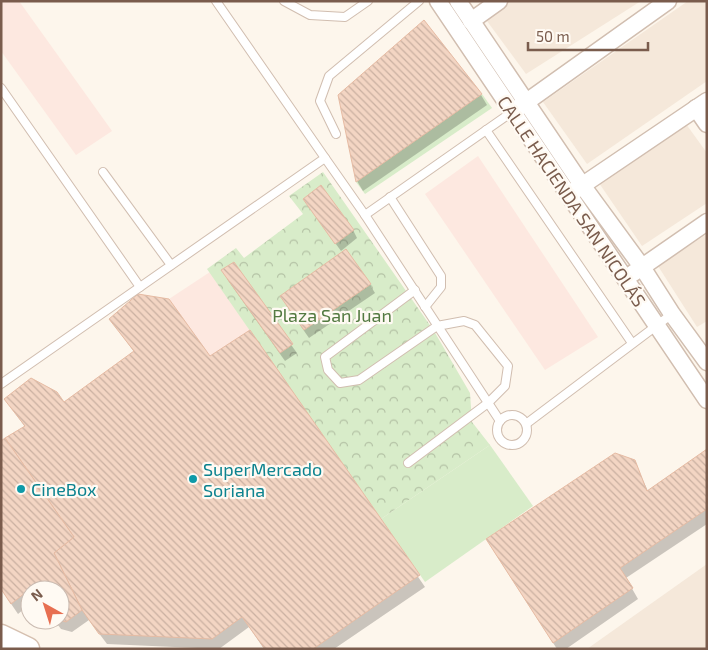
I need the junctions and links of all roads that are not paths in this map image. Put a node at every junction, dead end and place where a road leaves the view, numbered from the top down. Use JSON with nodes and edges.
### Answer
{"nodes":[{"id":1,"x":216,"y":1,"type":"edge"},
{"id":2,"x":284,"y":1,"type":"edge"},
{"id":3,"x":368,"y":1,"type":"edge"},
{"id":4,"x":419,"y":1,"type":"edge"},
{"id":5,"x":438,"y":1,"type":"edge"},
{"id":6,"x":458,"y":1,"type":"edge"},
{"id":7,"x":500,"y":1,"type":"edge"},
{"id":8,"x":668,"y":1,"type":"edge"},
{"id":9,"x":471,"y":21,"type":"junction"},
{"id":10,"x":1,"y":88,"type":"edge"},
{"id":11,"x":526,"y":102,"type":"junction"},
{"id":12,"x":701,"y":104,"type":"edge"},
{"id":13,"x":512,"y":112,"type":"junction"},
{"id":14,"x":707,"y":124,"type":"edge"},
{"id":15,"x":486,"y":130,"type":"junction"},
{"id":16,"x":336,"y":134,"type":"dead end"},
{"id":17,"x":325,"y":158,"type":"junction"},
{"id":18,"x":102,"y":172,"type":"dead end"},
{"id":19,"x":582,"y":185,"type":"junction"},
{"id":20,"x":568,"y":196,"type":"junction"},
{"id":21,"x":390,"y":198,"type":"junction"},
{"id":22,"x":365,"y":214,"type":"junction"},
{"id":23,"x":707,"y":222,"type":"edge"},
{"id":24,"x":171,"y":265,"type":"junction"},
{"id":25,"x":642,"y":267,"type":"junction"},
{"id":26,"x":625,"y":279,"type":"junction"},
{"id":27,"x":140,"y":287,"type":"junction"},
{"id":28,"x":414,"y":290,"type":"junction"},
{"id":29,"x":426,"y":307,"type":"junction"},
{"id":30,"x":672,"y":314,"type":"junction"},
{"id":31,"x":655,"y":325,"type":"junction"},
{"id":32,"x":437,"y":326,"type":"junction"},
{"id":33,"x":632,"y":343,"type":"junction"},
{"id":34,"x":704,"y":352,"type":"edge"},
{"id":35,"x":680,"y":362,"type":"junction"},
{"id":36,"x":1,"y":384,"type":"edge"},
{"id":37,"x":707,"y":400,"type":"edge"},
{"id":38,"x":488,"y":402,"type":"junction"},
{"id":39,"x":500,"y":421,"type":"junction"},
{"id":40,"x":526,"y":424,"type":"junction"},
{"id":41,"x":408,"y":463,"type":"dead end"},
{"id":42,"x":1,"y":636,"type":"edge"},
{"id":43,"x":28,"y":649,"type":"edge"}],
"edges":[{"from":1,"to":17,"type":"lane"},
{"from":2,"to":3,"type":"lane"},
{"from":4,"to":16,"type":"lane"},
{"from":5,"to":13,"type":"street","name":"CALLE HACIENDA SAN NICOLÁS"},
{"from":6,"to":9,"type":"street","name":"CALLE HACIENDA SAN NICOLÁS"},
{"from":7,"to":9,"type":"street"},
{"from":8,"to":11,"type":"street"},
{"from":9,"to":11,"type":"street","name":"CALLE HACIENDA SAN NICOLÁS"},
{"from":10,"to":27,"type":"lane"},
{"from":11,"to":13,"type":"street"},
{"from":11,"to":19,"type":"street","name":"CALLE HACIENDA SAN NICOLÁS"},
{"from":12,"to":14,"type":"street"},
{"from":12,"to":19,"type":"street"},
{"from":13,"to":15,"type":"lane"},
{"from":13,"to":20,"type":"street","name":"CALLE HACIENDA SAN NICOLÁS"},
{"from":15,"to":21,"type":"lane"},
{"from":15,"to":33,"type":"lane"},
{"from":17,"to":22,"type":"lane"},
{"from":17,"to":24,"type":"lane"},
{"from":18,"to":24,"type":"lane"},
{"from":19,"to":20,"type":"street"},
{"from":19,"to":25,"type":"street","name":"CALLE HACIENDA SAN NICOLÁS"},
{"from":20,"to":26,"type":"street","name":"CALLE HACIENDA SAN NICOLÁS"},
{"from":21,"to":22,"type":"lane"},
{"from":21,"to":29,"type":"lane"},
{"from":22,"to":28,"type":"lane"},
{"from":23,"to":25,"type":"street"},
{"from":24,"to":27,"type":"lane"},
{"from":25,"to":26,"type":"street"},
{"from":25,"to":30,"type":"street","name":"CALLE HACIENDA SAN NICOLÁS"},
{"from":26,"to":31,"type":"street","name":"CALLE HACIENDA SAN NICOLÁS"},
{"from":27,"to":36,"type":"lane"},
{"from":28,"to":29,"type":"lane"},
{"from":28,"to":32,"type":"lane"},
{"from":29,"to":32,"type":"lane"},
{"from":30,"to":31,"type":"lane"},
{"from":30,"to":34,"type":"street","name":"CALLE HACIENDA SAN NICOLÁS"},
{"from":31,"to":33,"type":"lane"},
{"from":31,"to":35,"type":"street","name":"CALLE HACIENDA SAN NICOLÁS"},
{"from":32,"to":38,"type":"lane"},
{"from":32,"to":38,"type":"lane"},
{"from":33,"to":40,"type":"lane"},
{"from":34,"to":35,"type":"street"},
{"from":35,"to":37,"type":"street","name":"CALLE HACIENDA SAN NICOLÁS"},
{"from":38,"to":39,"type":"lane"},
{"from":38,"to":41,"type":"lane"},
{"from":39,"to":40,"type":"lane"},
{"from":39,"to":40,"type":"lane"},
{"from":42,"to":43,"type":"street"}]}
